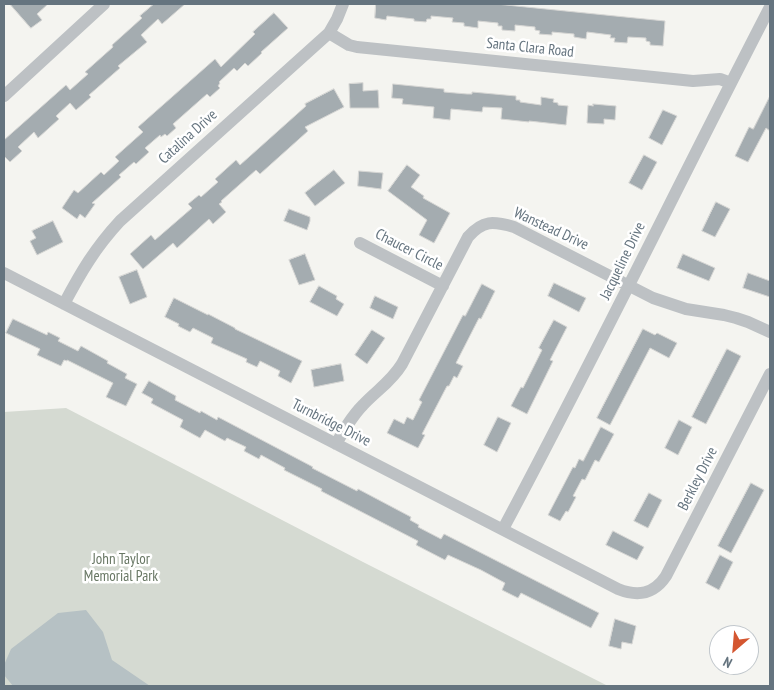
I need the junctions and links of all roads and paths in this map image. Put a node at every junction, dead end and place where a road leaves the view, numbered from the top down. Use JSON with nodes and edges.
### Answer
{"nodes":[{"id":1,"x":104,"y":4,"type":"edge"},
{"id":2,"x":343,"y":4,"type":"edge"},
{"id":3,"x":770,"y":7,"type":"edge"},
{"id":4,"x":329,"y":33,"type":"junction"},
{"id":5,"x":731,"y":83,"type":"junction"},
{"id":6,"x":4,"y":96,"type":"edge"},
{"id":7,"x":360,"y":243,"type":"dead end"},
{"id":8,"x":4,"y":273,"type":"edge"},
{"id":9,"x":442,"y":286,"type":"junction"},
{"id":10,"x":629,"y":286,"type":"junction"},
{"id":11,"x":64,"y":304,"type":"junction"},
{"id":12,"x":770,"y":332,"type":"edge"},
{"id":13,"x":770,"y":374,"type":"edge"},
{"id":14,"x":336,"y":444,"type":"junction"},
{"id":15,"x":503,"y":529,"type":"junction"},
{"id":16,"x":646,"y":592,"type":"joint"}],
"edges":[{"from":1,"to":6,"type":"street"},
{"from":2,"to":4,"type":"street","name":"Catalina Drive"},
{"from":3,"to":5,"type":"street","name":"Jacqueline Drive"},
{"from":4,"to":5,"type":"street","name":"Santa Clara Road"},
{"from":4,"to":11,"type":"street","name":"Catalina Drive"},
{"from":5,"to":10,"type":"street","name":"Jacqueline Drive"},
{"from":7,"to":9,"type":"street","name":"Chaucer Circle"},
{"from":8,"to":11,"type":"street","name":"Turnbridge Drive"},
{"from":9,"to":10,"type":"street","name":"Wanstead Drive"},
{"from":9,"to":14,"type":"street","name":"Wanstead Drive"},
{"from":10,"to":12,"type":"street","name":"Wanstead Drive"},
{"from":10,"to":15,"type":"street","name":"Jacqueline Drive"},
{"from":11,"to":14,"type":"street","name":"Turnbridge Drive"},
{"from":13,"to":16,"type":"street","name":"Berkley Drive"},
{"from":14,"to":15,"type":"street","name":"Turnbridge Drive"},
{"from":15,"to":16,"type":"street","name":"Turnbridge Drive"}]}
